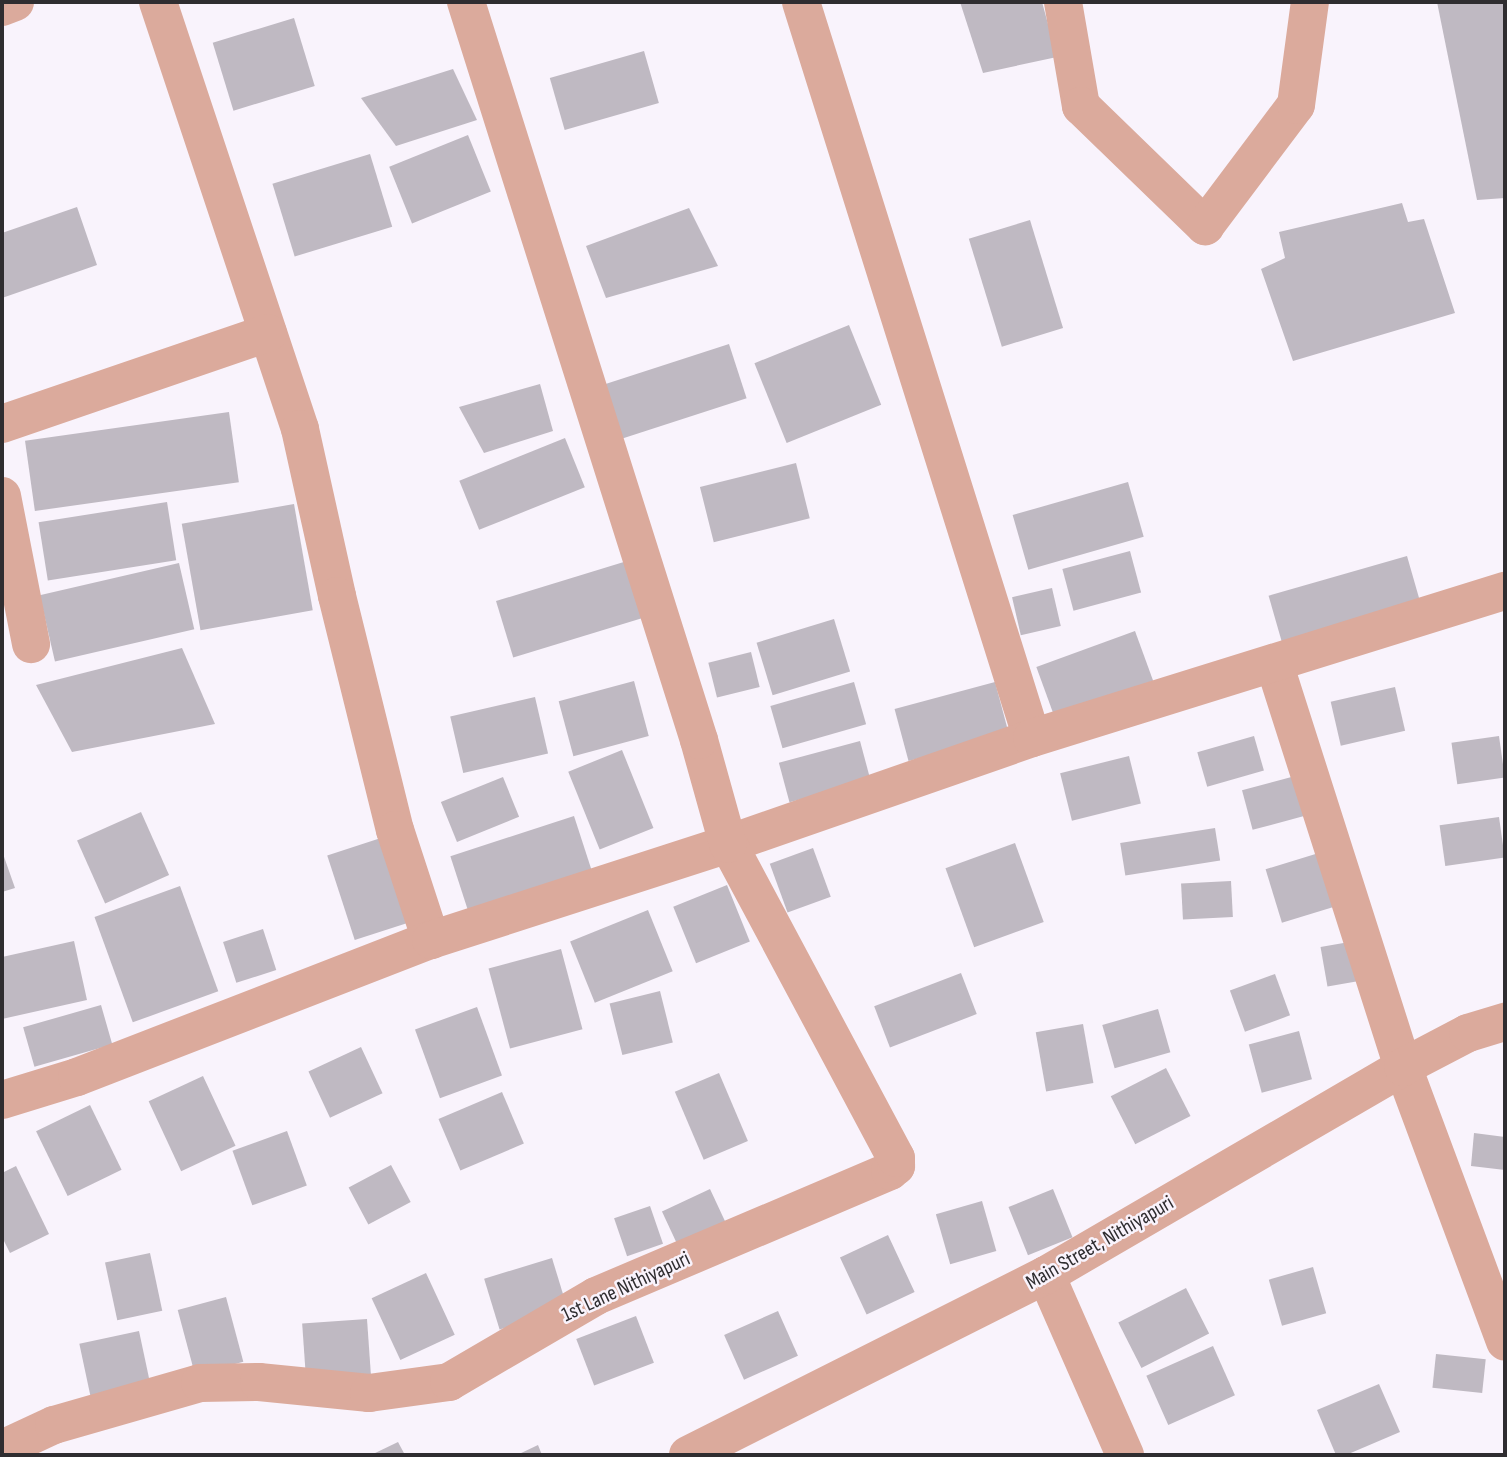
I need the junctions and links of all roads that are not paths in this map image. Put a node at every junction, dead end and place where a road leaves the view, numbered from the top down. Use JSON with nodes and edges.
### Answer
{"nodes":[{"id":1,"x":15,"y":2,"type":"edge"},
{"id":2,"x":158,"y":2,"type":"edge"},
{"id":3,"x":466,"y":2,"type":"edge"},
{"id":4,"x":801,"y":2,"type":"edge"},
{"id":5,"x":1063,"y":2,"type":"edge"},
{"id":6,"x":1310,"y":2,"type":"edge"},
{"id":7,"x":2,"y":7,"type":"edge"},
{"id":8,"x":268,"y":333,"type":"junction"},
{"id":9,"x":2,"y":424,"type":"edge"},
{"id":10,"x":2,"y":496,"type":"edge"},
{"id":11,"x":1505,"y":591,"type":"edge"},
{"id":12,"x":31,"y":645,"type":"dead end"},
{"id":13,"x":1274,"y":663,"type":"junction"},
{"id":14,"x":1032,"y":738,"type":"junction"},
{"id":15,"x":728,"y":844,"type":"junction"},
{"id":16,"x":431,"y":940,"type":"junction"},
{"id":17,"x":1505,"y":1023,"type":"edge"},
{"id":18,"x":1403,"y":1067,"type":"junction"},
{"id":19,"x":2,"y":1100,"type":"edge"},
{"id":20,"x":1046,"y":1275,"type":"junction"},
{"id":21,"x":1497,"y":1294,"type":"edge"},
{"id":22,"x":1505,"y":1342,"type":"edge"},
{"id":23,"x":2,"y":1449,"type":"edge"},
{"id":24,"x":688,"y":1455,"type":"edge"},
{"id":25,"x":1125,"y":1455,"type":"edge"}],
"edges":[{"from":1,"to":7,"type":"street"},
{"from":2,"to":8,"type":"street"},
{"from":3,"to":15,"type":"street"},
{"from":4,"to":14,"type":"street"},
{"from":5,"to":6,"type":"street"},
{"from":8,"to":9,"type":"street"},
{"from":8,"to":16,"type":"street"},
{"from":10,"to":12,"type":"street"},
{"from":11,"to":13,"type":"street"},
{"from":13,"to":14,"type":"street"},
{"from":13,"to":18,"type":"street"},
{"from":14,"to":15,"type":"street"},
{"from":15,"to":16,"type":"street"},
{"from":15,"to":23,"type":"street","name":"1st Lane Nithiyapuri"},
{"from":16,"to":19,"type":"street"},
{"from":17,"to":18,"type":"street","name":"Main Street, Nithiyapuri"},
{"from":18,"to":20,"type":"street","name":"Main Street, Nithiyapuri"},
{"from":18,"to":21,"type":"street"},
{"from":20,"to":24,"type":"street","name":"Main Street, Nithiyapuri"},
{"from":20,"to":25,"type":"street"},
{"from":21,"to":22,"type":"street"}]}
